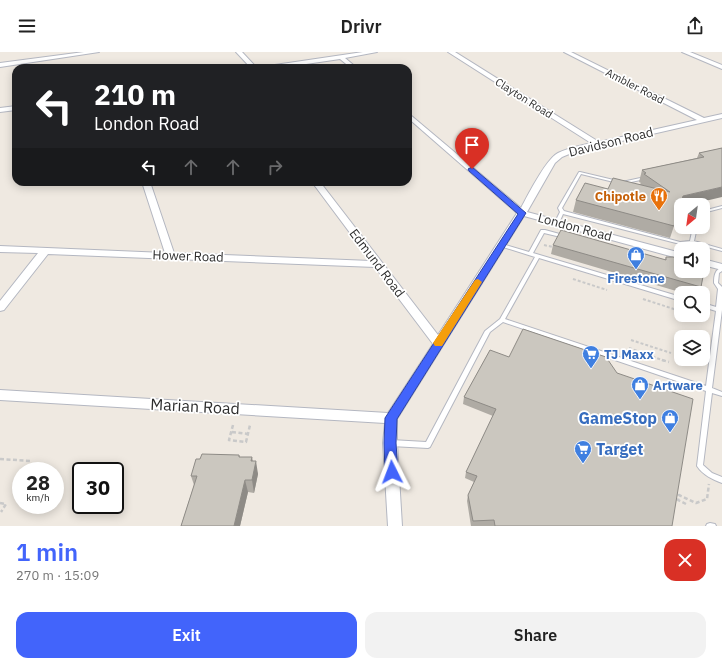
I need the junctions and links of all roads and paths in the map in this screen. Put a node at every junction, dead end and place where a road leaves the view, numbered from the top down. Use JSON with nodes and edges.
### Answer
{"nodes":[{"id":1,"x":96,"y":52,"type":"edge"},
{"id":2,"x":240,"y":52,"type":"edge"},
{"id":3,"x":374,"y":52,"type":"edge"},
{"id":4,"x":451,"y":52,"type":"edge"},
{"id":5,"x":567,"y":52,"type":"edge"},
{"id":6,"x":685,"y":52,"type":"edge"},
{"id":7,"x":68,"y":54,"type":"edge"},
{"id":8,"x":341,"y":57,"type":"junction"},
{"id":9,"x":250,"y":64,"type":"edge"},
{"id":10,"x":295,"y":64,"type":"edge"},
{"id":11,"x":349,"y":64,"type":"edge"},
{"id":12,"x":0,"y":65,"type":"edge"},
{"id":13,"x":722,"y":68,"type":"edge"},
{"id":14,"x":12,"y":108,"type":"edge"},
{"id":15,"x":0,"y":110,"type":"edge"},
{"id":16,"x":722,"y":116,"type":"edge"},
{"id":17,"x":412,"y":118,"type":"edge"},
{"id":18,"x":703,"y":120,"type":"junction"},
{"id":19,"x":597,"y":144,"type":"junction"},
{"id":20,"x":651,"y":176,"type":"edge"},
{"id":21,"x":147,"y":186,"type":"edge"},
{"id":22,"x":319,"y":186,"type":"edge"},
{"id":23,"x":722,"y":207,"type":"edge"},
{"id":24,"x":710,"y":210,"type":"edge"},
{"id":25,"x":562,"y":212,"type":"junction"},
{"id":26,"x":522,"y":213,"type":"junction"},
{"id":27,"x":557,"y":222,"type":"junction"},
{"id":28,"x":694,"y":234,"type":"edge"},
{"id":29,"x":574,"y":240,"type":"edge"},
{"id":30,"x":676,"y":242,"type":"edge"},
{"id":31,"x":692,"y":242,"type":"edge"},
{"id":32,"x":502,"y":245,"type":"junction"},
{"id":33,"x":710,"y":247,"type":"edge"},
{"id":34,"x":0,"y":249,"type":"edge"},
{"id":35,"x":722,"y":250,"type":"edge"},
{"id":36,"x":45,"y":251,"type":"junction"},
{"id":37,"x":530,"y":254,"type":"junction"},
{"id":38,"x":674,"y":254,"type":"edge"},
{"id":39,"x":170,"y":255,"type":"junction"},
{"id":40,"x":538,"y":256,"type":"junction"},
{"id":41,"x":377,"y":264,"type":"junction"},
{"id":42,"x":710,"y":264,"type":"edge"},
{"id":43,"x":722,"y":268,"type":"edge"},
{"id":44,"x":573,"y":279,"type":"dead end"},
{"id":45,"x":722,"y":289,"type":"edge"},
{"id":46,"x":607,"y":290,"type":"dead end"},
{"id":47,"x":674,"y":296,"type":"edge"},
{"id":48,"x":643,"y":299,"type":"dead end"},
{"id":49,"x":710,"y":307,"type":"edge"},
{"id":50,"x":0,"y":308,"type":"edge"},
{"id":51,"x":674,"y":309,"type":"edge"},
{"id":52,"x":719,"y":310,"type":"junction"},
{"id":53,"x":502,"y":320,"type":"junction"},
{"id":54,"x":631,"y":340,"type":"dead end"},
{"id":55,"x":438,"y":343,"type":"junction"},
{"id":56,"x":629,"y":348,"type":"dead end"},
{"id":57,"x":671,"y":353,"type":"dead end"},
{"id":58,"x":669,"y":362,"type":"dead end"},
{"id":59,"x":710,"y":390,"type":"junction"},
{"id":60,"x":722,"y":394,"type":"edge"},
{"id":61,"x":0,"y":395,"type":"edge"},
{"id":62,"x":391,"y":418,"type":"junction"},
{"id":63,"x":233,"y":425,"type":"dead end"},
{"id":64,"x":250,"y":425,"type":"dead end"},
{"id":65,"x":231,"y":432,"type":"junction"},
{"id":66,"x":248,"y":434,"type":"junction"},
{"id":67,"x":390,"y":443,"type":"junction"},
{"id":68,"x":0,"y":459,"type":"edge"},
{"id":69,"x":31,"y":461,"type":"dead end"},
{"id":70,"x":710,"y":475,"type":"junction"},
{"id":71,"x":722,"y":480,"type":"edge"},
{"id":72,"x":0,"y":503,"type":"edge"},
{"id":73,"x":686,"y":504,"type":"dead end"},
{"id":74,"x":2,"y":512,"type":"dead end"},
{"id":75,"x":395,"y":526,"type":"edge"}],
"edges":[{"from":1,"to":7,"type":"street"},
{"from":2,"to":9,"type":"street"},
{"from":3,"to":8,"type":"street"},
{"from":4,"to":19,"type":"street","name":"Clayton Road"},
{"from":5,"to":18,"type":"street","name":"Ambler Road"},
{"from":6,"to":13,"type":"street"},
{"from":7,"to":12,"type":"street"},
{"from":8,"to":10,"type":"street"},
{"from":8,"to":11,"type":"street"},
{"from":14,"to":15,"type":"street"},
{"from":16,"to":18,"type":"street","name":"Davidson Road"},
{"from":17,"to":26,"type":"street","name":"London Road"},
{"from":18,"to":19,"type":"street","name":"Davidson Road"},
{"from":19,"to":26,"type":"street","name":"Davidson Road"},
{"from":20,"to":25,"type":"lane"},
{"from":21,"to":39,"type":"street"},
{"from":22,"to":41,"type":"street","name":"Edmund Road"},
{"from":23,"to":24,"type":"lane"},
{"from":25,"to":27,"type":"lane"},
{"from":25,"to":30,"type":"lane"},
{"from":26,"to":27,"type":"street","name":"London Road"},
{"from":26,"to":32,"type":"street","name":"Davidson Road"},
{"from":27,"to":38,"type":"street","name":"London Road"},
{"from":28,"to":31,"type":"lane"},
{"from":29,"to":37,"type":"lane"},
{"from":32,"to":37,"type":"lane"},
{"from":32,"to":55,"type":"street","name":"Davidson Road"},
{"from":33,"to":35,"type":"lane"},
{"from":34,"to":36,"type":"street","name":"Hower Road"},
{"from":36,"to":39,"type":"street","name":"Hower Road"},
{"from":36,"to":50,"type":"street"},
{"from":37,"to":40,"type":"lane"},
{"from":39,"to":41,"type":"street","name":"Hower Road"},
{"from":40,"to":47,"type":"lane"},
{"from":40,"to":53,"type":"lane"},
{"from":41,"to":55,"type":"street","name":"Edmund Road"},
{"from":42,"to":43,"type":"street"},
{"from":43,"to":45,"type":"lane"},
{"from":44,"to":46,"type":"path"},
{"from":45,"to":52,"type":"lane"},
{"from":48,"to":51,"type":"path"},
{"from":49,"to":52,"type":"lane"},
{"from":52,"to":59,"type":"lane"},
{"from":53,"to":59,"type":"lane"},
{"from":53,"to":67,"type":"lane"},
{"from":54,"to":57,"type":"path"},
{"from":55,"to":62,"type":"street","name":"Davidson Road"},
{"from":56,"to":58,"type":"path"},
{"from":59,"to":60,"type":"lane"},
{"from":59,"to":70,"type":"lane"},
{"from":61,"to":62,"type":"street","name":"Marian Road"},
{"from":62,"to":67,"type":"street","name":"Davidson Road"},
{"from":63,"to":65,"type":"path"},
{"from":64,"to":66,"type":"path"},
{"from":65,"to":66,"type":"path"},
{"from":65,"to":66,"type":"path"},
{"from":67,"to":75,"type":"street","name":"Davidson Road"},
{"from":68,"to":69,"type":"path"},
{"from":70,"to":71,"type":"lane"},
{"from":70,"to":73,"type":"path"},
{"from":72,"to":74,"type":"path"}]}
